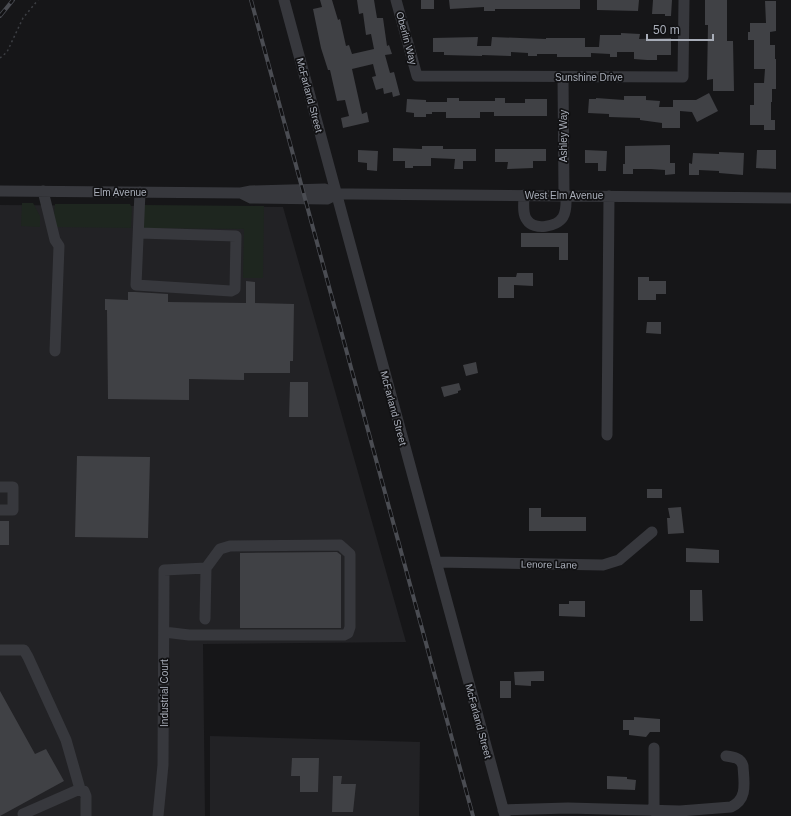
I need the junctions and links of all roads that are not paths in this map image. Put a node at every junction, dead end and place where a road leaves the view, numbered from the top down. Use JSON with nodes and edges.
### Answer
{"nodes":[{"id":1,"x":284,"y":0,"type":"edge"},
{"id":2,"x":396,"y":0,"type":"edge"},
{"id":3,"x":684,"y":0,"type":"edge"},
{"id":4,"x":417,"y":76,"type":"joint"},
{"id":5,"x":563,"y":78,"type":"junction"},
{"id":6,"x":0,"y":191,"type":"edge"},
{"id":7,"x":43,"y":191,"type":"junction"},
{"id":8,"x":140,"y":192,"type":"junction"},
{"id":9,"x":304,"y":194,"type":"joint"},
{"id":10,"x":337,"y":194,"type":"junction"},
{"id":11,"x":524,"y":195,"type":"junction"},
{"id":12,"x":565,"y":195,"type":"junction"},
{"id":13,"x":609,"y":196,"type":"junction"},
{"id":14,"x":791,"y":198,"type":"edge"},
{"id":15,"x":138,"y":233,"type":"junction"},
{"id":16,"x":55,"y":351,"type":"dead end"},
{"id":17,"x":607,"y":435,"type":"dead end"},
{"id":18,"x":0,"y":487,"type":"edge"},
{"id":19,"x":0,"y":510,"type":"edge"},
{"id":20,"x":652,"y":532,"type":"dead end"},
{"id":21,"x":436,"y":562,"type":"junction"},
{"id":22,"x":206,"y":568,"type":"junction"},
{"id":23,"x":205,"y":619,"type":"dead end"},
{"id":24,"x":164,"y":632,"type":"junction"},
{"id":25,"x":0,"y":650,"type":"edge"},
{"id":26,"x":654,"y":748,"type":"dead end"},
{"id":27,"x":726,"y":756,"type":"dead end"},
{"id":28,"x":80,"y":789,"type":"junction"},
{"id":29,"x":654,"y":811,"type":"junction"},
{"id":30,"x":504,"y":813,"type":"edge"},
{"id":31,"x":24,"y":816,"type":"edge"},
{"id":32,"x":86,"y":816,"type":"edge"},
{"id":33,"x":158,"y":816,"type":"edge"}],
"edges":[{"from":1,"to":10,"type":"street","name":"McFarland Street"},
{"from":2,"to":4,"type":"street","name":"Oberlin Way"},
{"from":3,"to":5,"type":"street","name":"Sunshine Drive"},
{"from":4,"to":5,"type":"street","name":"Sunshine Drive"},
{"from":5,"to":12,"type":"street","name":"Ashley Way"},
{"from":6,"to":7,"type":"street","name":"Elm Avenue"},
{"from":7,"to":8,"type":"street","name":"Elm Avenue"},
{"from":7,"to":16,"type":"street"},
{"from":8,"to":9,"type":"street","name":"Elm Avenue"},
{"from":8,"to":15,"type":"street"},
{"from":9,"to":10,"type":"street","name":"West Elm Avenue"},
{"from":10,"to":11,"type":"street","name":"West Elm Avenue"},
{"from":10,"to":21,"type":"street","name":"McFarland Street"},
{"from":11,"to":12,"type":"street","name":"West Elm Avenue"},
{"from":11,"to":12,"type":"street","name":"Ashley Way"},
{"from":12,"to":13,"type":"street","name":"West Elm Avenue"},
{"from":13,"to":14,"type":"street","name":"West Elm Avenue"},
{"from":13,"to":17,"type":"street"},
{"from":15,"to":15,"type":"street"},
{"from":18,"to":19,"type":"street"},
{"from":20,"to":21,"type":"street","name":"Lenore Lane"},
{"from":21,"to":30,"type":"street","name":"McFarland Street"},
{"from":22,"to":23,"type":"street"},
{"from":22,"to":24,"type":"street","name":"Industrial Court"},
{"from":22,"to":24,"type":"street"},
{"from":24,"to":33,"type":"street","name":"Industrial Court"},
{"from":25,"to":28,"type":"street"},
{"from":26,"to":29,"type":"street"},
{"from":27,"to":29,"type":"street"},
{"from":28,"to":31,"type":"street"},
{"from":28,"to":32,"type":"street"},
{"from":29,"to":30,"type":"street"}]}
